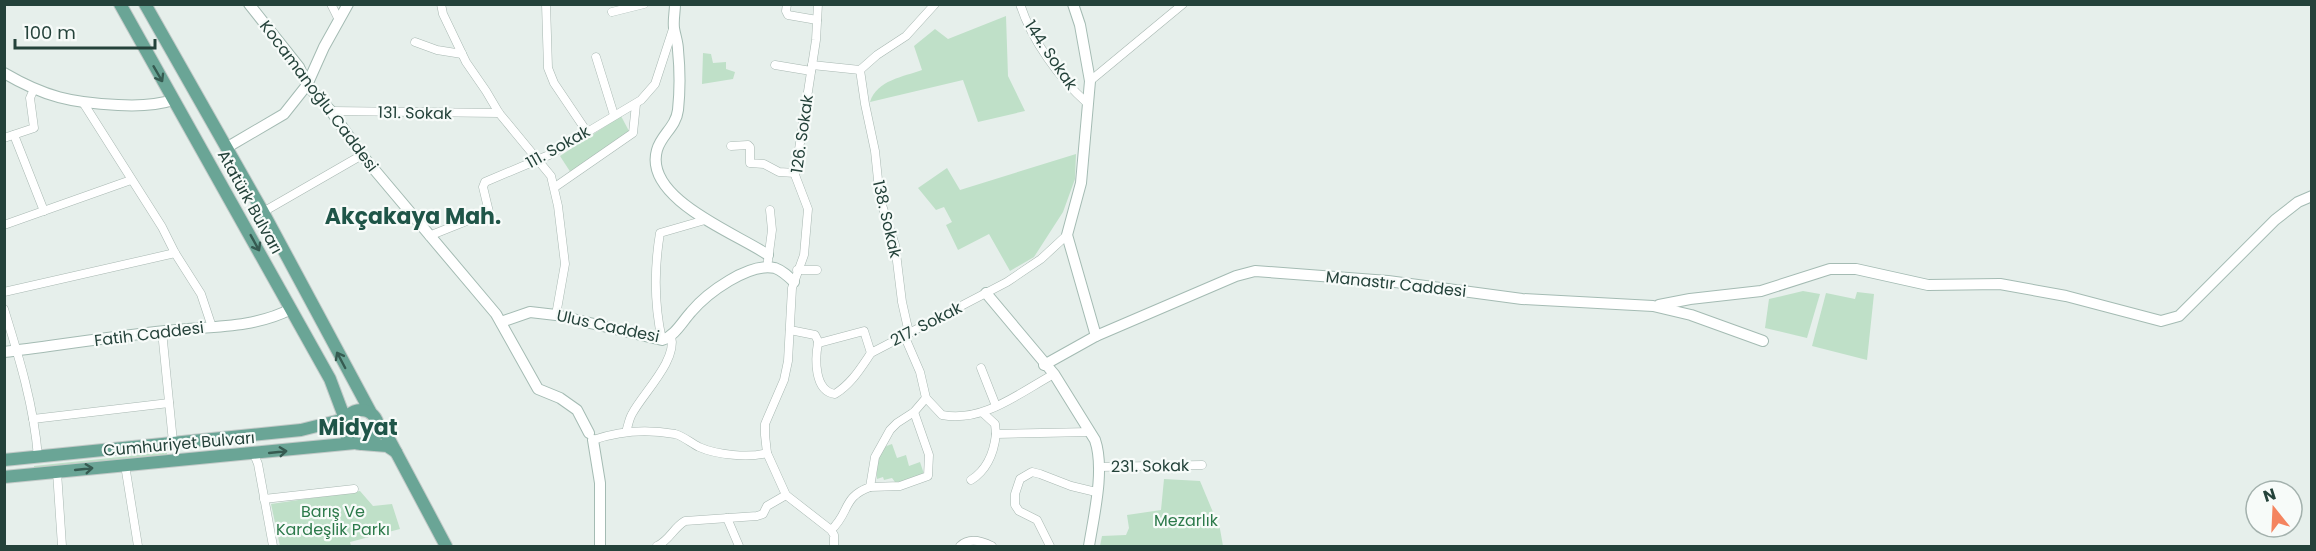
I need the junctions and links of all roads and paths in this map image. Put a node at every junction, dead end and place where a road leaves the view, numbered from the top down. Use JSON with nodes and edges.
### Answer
{"nodes":[{"id":1,"x":120,"y":4,"type":"edge"},
{"id":2,"x":145,"y":4,"type":"edge"},
{"id":3,"x":249,"y":4,"type":"edge"},
{"id":4,"x":331,"y":4,"type":"edge"},
{"id":5,"x":348,"y":4,"type":"edge"},
{"id":6,"x":441,"y":4,"type":"edge"},
{"id":7,"x":546,"y":4,"type":"edge"},
{"id":8,"x":644,"y":4,"type":"edge"},
{"id":9,"x":675,"y":4,"type":"edge"},
{"id":10,"x":787,"y":4,"type":"edge"},
{"id":11,"x":818,"y":4,"type":"edge"},
{"id":12,"x":935,"y":4,"type":"edge"},
{"id":13,"x":1020,"y":4,"type":"edge"},
{"id":14,"x":1073,"y":4,"type":"edge"},
{"id":15,"x":1183,"y":4,"type":"edge"},
{"id":16,"x":612,"y":12,"type":"dead end"},
{"id":17,"x":339,"y":20,"type":"junction"},
{"id":18,"x":817,"y":20,"type":"junction"},
{"id":19,"x":674,"y":27,"type":"junction"},
{"id":20,"x":415,"y":42,"type":"dead end"},
{"id":21,"x":462,"y":54,"type":"junction"},
{"id":22,"x":596,"y":57,"type":"dead end"},
{"id":23,"x":776,"y":65,"type":"dead end"},
{"id":24,"x":812,"y":68,"type":"junction"},
{"id":25,"x":860,"y":70,"type":"junction"},
{"id":26,"x":4,"y":73,"type":"edge"},
{"id":27,"x":1090,"y":81,"type":"junction"},
{"id":28,"x":307,"y":85,"type":"junction"},
{"id":29,"x":34,"y":89,"type":"junction"},
{"id":30,"x":173,"y":100,"type":"junction"},
{"id":31,"x":1087,"y":103,"type":"junction"},
{"id":32,"x":84,"y":104,"type":"junction"},
{"id":33,"x":636,"y":104,"type":"junction"},
{"id":34,"x":331,"y":111,"type":"junction"},
{"id":35,"x":499,"y":113,"type":"junction"},
{"id":36,"x":614,"y":115,"type":"junction"},
{"id":37,"x":587,"y":132,"type":"junction"},
{"id":38,"x":14,"y":135,"type":"junction"},
{"id":39,"x":4,"y":138,"type":"edge"},
{"id":40,"x":731,"y":146,"type":"dead end"},
{"id":41,"x":226,"y":148,"type":"junction"},
{"id":42,"x":362,"y":154,"type":"junction"},
{"id":43,"x":537,"y":159,"type":"junction"},
{"id":44,"x":795,"y":173,"type":"junction"},
{"id":45,"x":131,"y":180,"type":"junction"},
{"id":46,"x":555,"y":188,"type":"junction"},
{"id":47,"x":2312,"y":196,"type":"edge"},
{"id":48,"x":770,"y":210,"type":"dead end"},
{"id":49,"x":44,"y":211,"type":"junction"},
{"id":50,"x":262,"y":212,"type":"junction"},
{"id":51,"x":705,"y":220,"type":"junction"},
{"id":52,"x":4,"y":225,"type":"edge"},
{"id":53,"x":1066,"y":235,"type":"junction"},
{"id":54,"x":429,"y":236,"type":"junction"},
{"id":55,"x":175,"y":253,"type":"junction"},
{"id":56,"x":768,"y":255,"type":"junction"},
{"id":57,"x":767,"y":268,"type":"junction"},
{"id":58,"x":797,"y":270,"type":"junction"},
{"id":59,"x":817,"y":270,"type":"dead end"},
{"id":60,"x":794,"y":282,"type":"junction"},
{"id":61,"x":4,"y":292,"type":"edge"},
{"id":62,"x":986,"y":293,"type":"junction"},
{"id":63,"x":1653,"y":306,"type":"junction"},
{"id":64,"x":4,"y":309,"type":"edge"},
{"id":65,"x":291,"y":309,"type":"junction"},
{"id":66,"x":556,"y":315,"type":"junction"},
{"id":67,"x":501,"y":322,"type":"junction"},
{"id":68,"x":212,"y":327,"type":"junction"},
{"id":69,"x":790,"y":330,"type":"junction"},
{"id":70,"x":162,"y":332,"type":"junction"},
{"id":71,"x":906,"y":334,"type":"junction"},
{"id":72,"x":1096,"y":336,"type":"junction"},
{"id":73,"x":666,"y":338,"type":"junction"},
{"id":74,"x":1763,"y":341,"type":"dead end"},
{"id":75,"x":818,"y":343,"type":"junction"},
{"id":76,"x":17,"y":351,"type":"junction"},
{"id":77,"x":4,"y":352,"type":"edge"},
{"id":78,"x":871,"y":353,"type":"junction"},
{"id":79,"x":1044,"y":365,"type":"junction"},
{"id":80,"x":981,"y":368,"type":"dead end"},
{"id":81,"x":1054,"y":375,"type":"junction"},
{"id":82,"x":926,"y":398,"type":"junction"},
{"id":83,"x":339,"y":400,"type":"junction"},
{"id":84,"x":169,"y":403,"type":"junction"},
{"id":85,"x":996,"y":406,"type":"junction"},
{"id":86,"x":370,"y":411,"type":"junction"},
{"id":87,"x":914,"y":412,"type":"junction"},
{"id":88,"x":983,"y":413,"type":"junction"},
{"id":89,"x":33,"y":419,"type":"junction"},
{"id":90,"x":345,"y":419,"type":"junction"},
{"id":91,"x":325,"y":424,"type":"junction"},
{"id":92,"x":379,"y":428,"type":"junction"},
{"id":93,"x":626,"y":432,"type":"junction"},
{"id":94,"x":1090,"y":432,"type":"junction"},
{"id":95,"x":996,"y":434,"type":"junction"},
{"id":96,"x":591,"y":437,"type":"junction"},
{"id":97,"x":173,"y":442,"type":"junction"},
{"id":98,"x":358,"y":444,"type":"junction"},
{"id":99,"x":396,"y":452,"type":"junction"},
{"id":100,"x":767,"y":453,"type":"junction"},
{"id":101,"x":254,"y":454,"type":"junction"},
{"id":102,"x":38,"y":457,"type":"junction"},
{"id":103,"x":4,"y":460,"type":"edge"},
{"id":104,"x":125,"y":465,"type":"junction"},
{"id":105,"x":1202,"y":465,"type":"dead end"},
{"id":106,"x":1099,"y":467,"type":"junction"},
{"id":107,"x":57,"y":472,"type":"junction"},
{"id":108,"x":4,"y":477,"type":"edge"},
{"id":109,"x":971,"y":480,"type":"dead end"},
{"id":110,"x":870,"y":487,"type":"junction"},
{"id":111,"x":354,"y":489,"type":"dead end"},
{"id":112,"x":1096,"y":492,"type":"junction"},
{"id":113,"x":786,"y":495,"type":"junction"},
{"id":114,"x":264,"y":499,"type":"junction"},
{"id":115,"x":727,"y":519,"type":"junction"},
{"id":116,"x":831,"y":530,"type":"junction"},
{"id":117,"x":62,"y":546,"type":"edge"},
{"id":118,"x":138,"y":546,"type":"edge"},
{"id":119,"x":273,"y":546,"type":"edge"},
{"id":120,"x":446,"y":546,"type":"edge"},
{"id":121,"x":599,"y":546,"type":"edge"},
{"id":122,"x":657,"y":546,"type":"edge"},
{"id":123,"x":738,"y":546,"type":"edge"},
{"id":124,"x":834,"y":546,"type":"edge"},
{"id":125,"x":960,"y":546,"type":"edge"},
{"id":126,"x":992,"y":546,"type":"edge"},
{"id":127,"x":1050,"y":546,"type":"edge"},
{"id":128,"x":1089,"y":546,"type":"edge"}],
"edges":[{"from":1,"to":30,"type":"main road","name":"Atatürk Bulvarı","one_way":true},
{"from":2,"to":41,"type":"main road","name":"Atatürk Bulvarı"},
{"from":3,"to":28,"type":"street","name":"Kocamanoğlu Caddesi"},
{"from":4,"to":17,"type":"street"},
{"from":5,"to":17,"type":"street"},
{"from":6,"to":21,"type":"street"},
{"from":7,"to":37,"type":"street"},
{"from":8,"to":16,"type":"street"},
{"from":9,"to":19,"type":"street"},
{"from":10,"to":18,"type":"street"},
{"from":11,"to":18,"type":"street","name":"126. Sokak"},
{"from":12,"to":25,"type":"street"},
{"from":13,"to":31,"type":"street","name":"144. Sokak"},
{"from":14,"to":27,"type":"street"},
{"from":15,"to":27,"type":"street"},
{"from":17,"to":28,"type":"street"},
{"from":18,"to":24,"type":"street","name":"126. Sokak"},
{"from":19,"to":33,"type":"street","name":"111. Sokak"},
{"from":19,"to":51,"type":"street"},
{"from":20,"to":21,"type":"street"},
{"from":21,"to":35,"type":"street"},
{"from":22,"to":36,"type":"street"},
{"from":23,"to":24,"type":"street"},
{"from":24,"to":25,"type":"street"},
{"from":24,"to":44,"type":"street","name":"126. Sokak"},
{"from":25,"to":71,"type":"street","name":"138. Sokak"},
{"from":26,"to":29,"type":"street"},
{"from":27,"to":31,"type":"street"},
{"from":28,"to":34,"type":"street","name":"Kocamanoğlu Caddesi"},
{"from":28,"to":41,"type":"street"},
{"from":29,"to":32,"type":"street"},
{"from":29,"to":38,"type":"street"},
{"from":30,"to":32,"type":"street"},
{"from":30,"to":65,"type":"main road","name":"Atatürk Bulvarı","one_way":true},
{"from":31,"to":53,"type":"street"},
{"from":32,"to":45,"type":"street"},
{"from":33,"to":36,"type":"street","name":"111. Sokak"},
{"from":33,"to":46,"type":"street"},
{"from":34,"to":35,"type":"street","name":"131. Sokak"},
{"from":34,"to":42,"type":"street","name":"Kocamanoğlu Caddesi"},
{"from":35,"to":43,"type":"street"},
{"from":36,"to":37,"type":"street","name":"111. Sokak"},
{"from":37,"to":43,"type":"street","name":"111. Sokak"},
{"from":38,"to":39,"type":"street"},
{"from":38,"to":49,"type":"street"},
{"from":40,"to":44,"type":"street"},
{"from":41,"to":50,"type":"main road","name":"Atatürk Bulvarı"},
{"from":42,"to":50,"type":"street"},
{"from":42,"to":54,"type":"street","name":"Kocamanoğlu Caddesi"},
{"from":43,"to":46,"type":"street"},
{"from":43,"to":54,"type":"street","name":"111. Sokak"},
{"from":44,"to":58,"type":"street","name":"126. Sokak"},
{"from":45,"to":49,"type":"street"},
{"from":45,"to":55,"type":"street"},
{"from":46,"to":66,"type":"street"},
{"from":47,"to":63,"type":"street"},
{"from":48,"to":56,"type":"street"},
{"from":49,"to":52,"type":"street"},
{"from":86,"to":50,"type":"main road","name":"Atatürk Bulvarı","one_way":true},
{"from":51,"to":56,"type":"street"},
{"from":51,"to":73,"type":"street"},
{"from":53,"to":62,"type":"street","name":"217. Sokak"},
{"from":53,"to":72,"type":"street"},
{"from":54,"to":67,"type":"street","name":"Kocamanoğlu Caddesi"},
{"from":55,"to":61,"type":"street"},
{"from":55,"to":68,"type":"street"},
{"from":56,"to":57,"type":"street"},
{"from":57,"to":60,"type":"street"},
{"from":57,"to":73,"type":"street","name":"Ulus Caddesi"},
{"from":58,"to":59,"type":"street"},
{"from":58,"to":60,"type":"street","name":"126. Sokak"},
{"from":60,"to":69,"type":"street","name":"126. Sokak"},
{"from":62,"to":71,"type":"street","name":"217. Sokak"},
{"from":62,"to":79,"type":"street"},
{"from":63,"to":72,"type":"street","name":"Manastır Caddesi"},
{"from":63,"to":74,"type":"street","name":"Manastır Caddesi"},
{"from":64,"to":76,"type":"street"},
{"from":65,"to":68,"type":"street","name":"Fatih Caddesi"},
{"from":65,"to":83,"type":"main road","name":"Atatürk Bulvarı"},
{"from":66,"to":67,"type":"street","name":"Ulus Caddesi"},
{"from":66,"to":73,"type":"street","name":"Ulus Caddesi"},
{"from":67,"to":96,"type":"street","name":"Kocamanoğlu Caddesi"},
{"from":68,"to":70,"type":"street","name":"Fatih Caddesi"},
{"from":69,"to":75,"type":"street"},
{"from":69,"to":100,"type":"street","name":"126. Sokak"},
{"from":70,"to":76,"type":"street","name":"Fatih Caddesi"},
{"from":70,"to":84,"type":"street"},
{"from":71,"to":78,"type":"street","name":"217. Sokak"},
{"from":71,"to":82,"type":"street","name":"138. Sokak"},
{"from":72,"to":79,"type":"street","name":"Manastır Caddesi"},
{"from":73,"to":93,"type":"street"},
{"from":75,"to":78,"type":"street","name":"217. Sokak"},
{"from":75,"to":78,"type":"street"},
{"from":76,"to":77,"type":"street","name":"Fatih Caddesi"},
{"from":76,"to":89,"type":"street"},
{"from":79,"to":81,"type":"street"},
{"from":80,"to":85,"type":"street"},
{"from":81,"to":85,"type":"street"},
{"from":81,"to":94,"type":"street"},
{"from":82,"to":87,"type":"street"},
{"from":82,"to":88,"type":"street"},
{"from":83,"to":90,"type":"main road","name":"Atatürk Bulvarı"},
{"from":83,"to":91,"type":"main road"},
{"from":84,"to":89,"type":"street"},
{"from":84,"to":97,"type":"street"},
{"from":85,"to":88,"type":"street"},
{"from":86,"to":90,"type":"main road"},
{"from":86,"to":92,"type":"main road"},
{"from":87,"to":110,"type":"street"},
{"from":87,"to":110,"type":"street"},
{"from":88,"to":95,"type":"street"},
{"from":89,"to":102,"type":"street"},
{"from":90,"to":91,"type":"main road","name":"Cumhuriyet Bulvarı"},
{"from":90,"to":98,"type":"main road"},
{"from":91,"to":97,"type":"main road","name":"Cumhuriyet Bulvarı"},
{"from":92,"to":98,"type":"main road"},
{"from":92,"to":99,"type":"main road"},
{"from":93,"to":96,"type":"street"},
{"from":93,"to":100,"type":"street"},
{"from":94,"to":95,"type":"street"},
{"from":94,"to":106,"type":"street"},
{"from":95,"to":109,"type":"street"},
{"from":96,"to":121,"type":"street"},
{"from":97,"to":102,"type":"main road","name":"Cumhuriyet Bulvarı"},
{"from":98,"to":99,"type":"main road","name":"Cumhuriyet Bulvarı"},
{"from":101,"to":98,"type":"main road","name":"Cumhuriyet Bulvarı","one_way":true},
{"from":99,"to":120,"type":"main road"},
{"from":100,"to":113,"type":"street"},
{"from":101,"to":104,"type":"main road","name":"Cumhuriyet Bulvarı"},
{"from":101,"to":114,"type":"street"},
{"from":102,"to":103,"type":"main road","name":"Cumhuriyet Bulvarı"},
{"from":107,"to":104,"type":"main road","name":"Cumhuriyet Bulvarı","one_way":true},
{"from":104,"to":118,"type":"street"},
{"from":105,"to":106,"type":"street","name":"231. Sokak"},
{"from":106,"to":112,"type":"street"},
{"from":107,"to":108,"type":"main road","name":"Cumhuriyet Bulvarı"},
{"from":107,"to":117,"type":"street"},
{"from":110,"to":116,"type":"street"},
{"from":111,"to":114,"type":"street"},
{"from":112,"to":127,"type":"street"},
{"from":112,"to":128,"type":"street"},
{"from":113,"to":115,"type":"street"},
{"from":113,"to":116,"type":"street"},
{"from":114,"to":119,"type":"street"},
{"from":115,"to":122,"type":"street"},
{"from":115,"to":123,"type":"street"},
{"from":116,"to":124,"type":"street"},
{"from":125,"to":126,"type":"street"}]}
